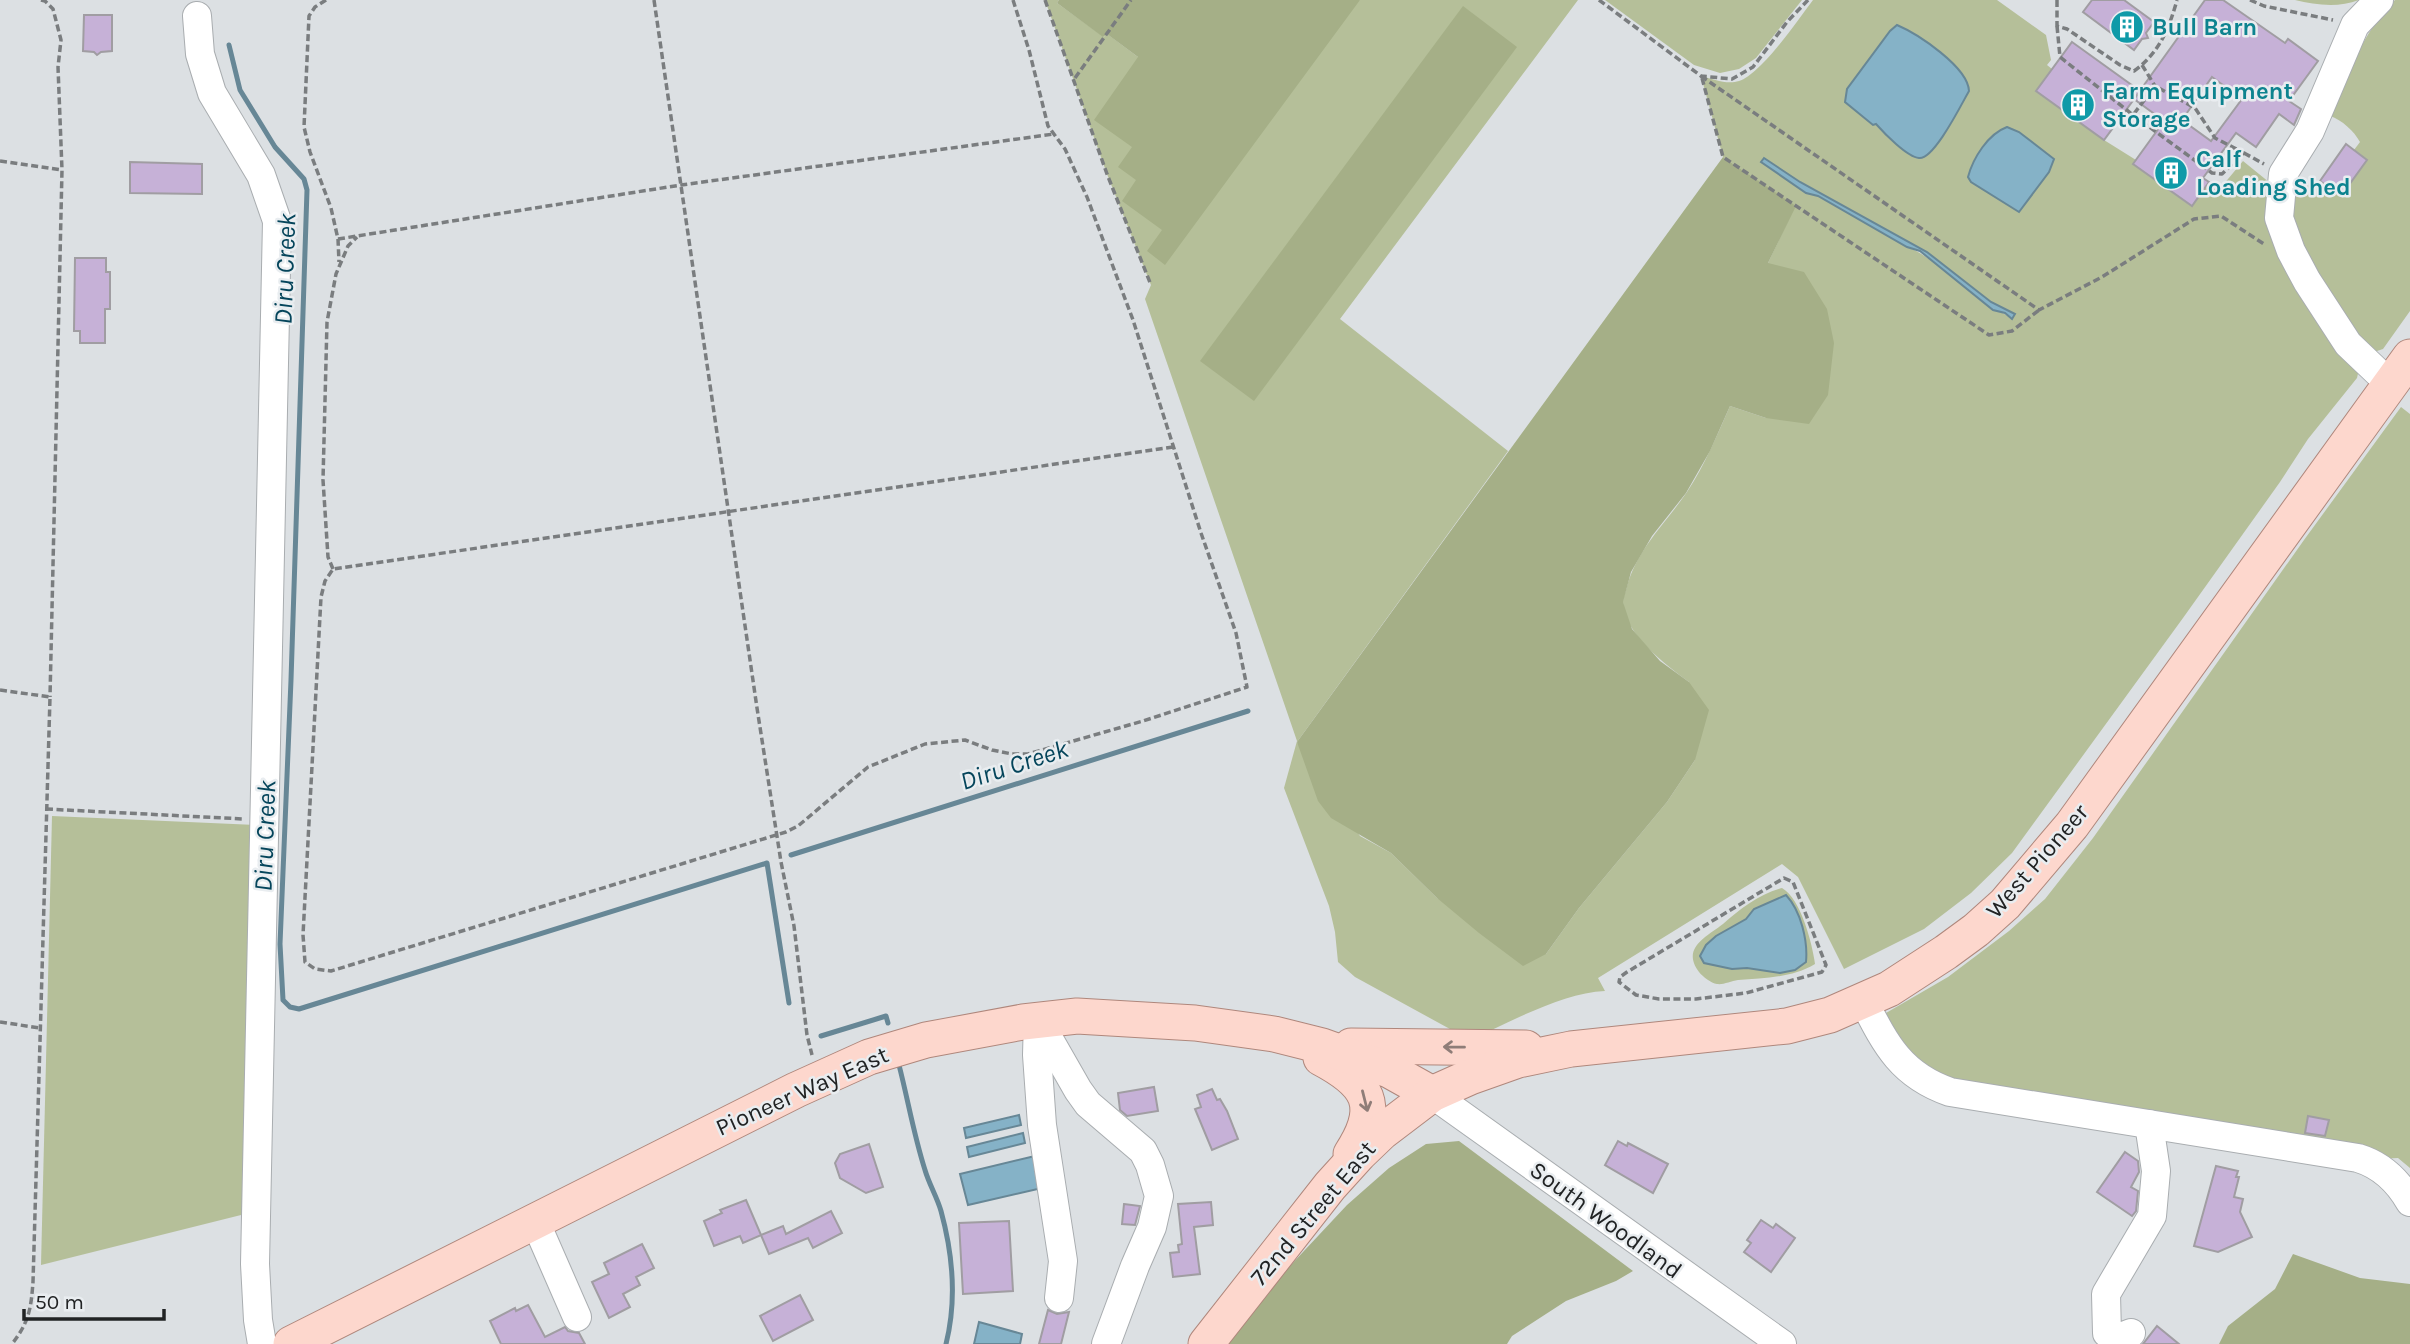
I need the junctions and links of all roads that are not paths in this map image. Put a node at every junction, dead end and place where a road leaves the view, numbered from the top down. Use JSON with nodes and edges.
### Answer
{"nodes":[{"id":1,"x":2379,"y":0,"type":"edge"},
{"id":2,"x":197,"y":16,"type":"dead end"},
{"id":3,"x":2401,"y":376,"type":"edge"},
{"id":4,"x":1864,"y":1002,"type":"junction"},
{"id":5,"x":1038,"y":1020,"type":"junction"},
{"id":6,"x":1274,"y":1034,"type":"junction"},
{"id":7,"x":1322,"y":1046,"type":"junction"},
{"id":8,"x":1571,"y":1049,"type":"junction"},
{"id":9,"x":1432,"y":1094,"type":"junction"},
{"id":10,"x":2149,"y":1124,"type":"junction"},
{"id":11,"x":1330,"y":1186,"type":"junction"},
{"id":12,"x":2410,"y":1202,"type":"edge"},
{"id":13,"x":535,"y":1221,"type":"junction"},
{"id":14,"x":1059,"y":1298,"type":"dead end"},
{"id":15,"x":577,"y":1317,"type":"dead end"},
{"id":16,"x":2131,"y":1333,"type":"dead end"},
{"id":17,"x":262,"y":1344,"type":"edge"},
{"id":18,"x":291,"y":1344,"type":"edge"},
{"id":19,"x":1106,"y":1344,"type":"edge"},
{"id":20,"x":1206,"y":1344,"type":"edge"},
{"id":21,"x":1782,"y":1344,"type":"edge"}],
"edges":[{"from":1,"to":3,"type":"street"},
{"from":2,"to":17,"type":"street"},
{"from":3,"to":4,"type":"main road","name":"West Pioneer"},
{"from":4,"to":8,"type":"main road","name":"West Pioneer"},
{"from":4,"to":10,"type":"street"},
{"from":5,"to":6,"type":"main road","name":"Pioneer Way East"},
{"from":5,"to":13,"type":"main road","name":"Pioneer Way East"},
{"from":5,"to":14,"type":"street"},
{"from":5,"to":19,"type":"street"},
{"from":6,"to":7,"type":"main road","name":"Pioneer Way East"},
{"from":6,"to":11,"type":"main road","one_way":true},
{"from":8,"to":7,"type":"main road","one_way":true},
{"from":7,"to":9,"type":"main road","name":"Pioneer Way East"},
{"from":8,"to":9,"type":"main road","name":"West Pioneer"},
{"from":9,"to":11,"type":"main road","name":"72nd Street East"},
{"from":9,"to":21,"type":"street","name":"South Woodland"},
{"from":10,"to":12,"type":"street"},
{"from":10,"to":16,"type":"street"},
{"from":11,"to":20,"type":"main road","name":"72nd Street East"},
{"from":13,"to":15,"type":"street"},
{"from":13,"to":18,"type":"main road","name":"Pioneer Way East"}]}
